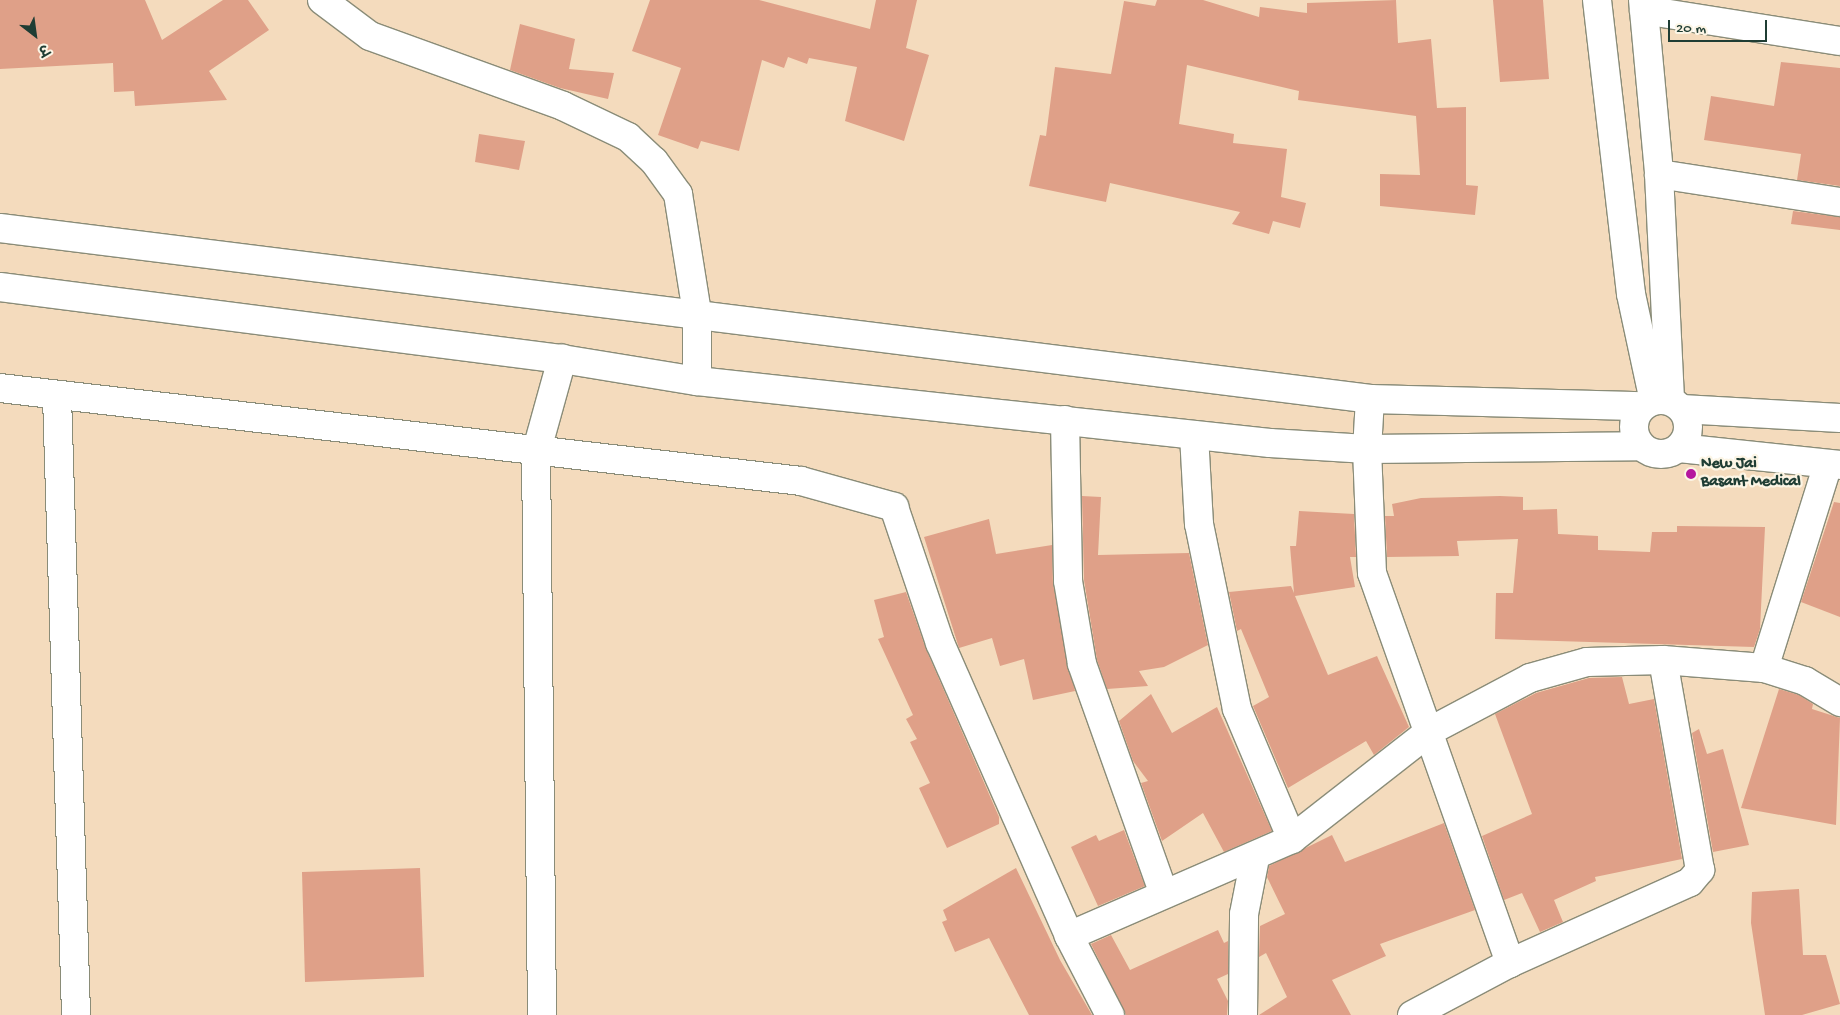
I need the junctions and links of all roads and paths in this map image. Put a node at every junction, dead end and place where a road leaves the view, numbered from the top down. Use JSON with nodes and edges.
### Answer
{"nodes":[{"id":1,"x":322,"y":0,"type":"edge"},
{"id":2,"x":1597,"y":0,"type":"edge"},
{"id":3,"x":1644,"y":5,"type":"edge"},
{"id":4,"x":1840,"y":41,"type":"edge"},
{"id":5,"x":1659,"y":174,"type":"junction"},
{"id":6,"x":1840,"y":202,"type":"edge"},
{"id":7,"x":0,"y":228,"type":"edge"},
{"id":8,"x":0,"y":287,"type":"edge"},
{"id":9,"x":697,"y":312,"type":"junction"},
{"id":10,"x":562,"y":359,"type":"junction"},
{"id":11,"x":697,"y":381,"type":"junction"},
{"id":12,"x":0,"y":388,"type":"edge"},
{"id":13,"x":57,"y":396,"type":"junction"},
{"id":14,"x":1370,"y":399,"type":"junction"},
{"id":15,"x":1662,"y":404,"type":"junction"},
{"id":16,"x":1840,"y":418,"type":"edge"},
{"id":17,"x":1065,"y":420,"type":"junction"},
{"id":18,"x":1194,"y":435,"type":"junction"},
{"id":19,"x":1640,"y":446,"type":"junction"},
{"id":20,"x":1679,"y":448,"type":"junction"},
{"id":21,"x":1367,"y":449,"type":"junction"},
{"id":22,"x":536,"y":453,"type":"junction"},
{"id":23,"x":1834,"y":465,"type":"edge"},
{"id":24,"x":1663,"y":660,"type":"junction"},
{"id":25,"x":1764,"y":668,"type":"junction"},
{"id":26,"x":1840,"y":702,"type":"edge"},
{"id":27,"x":1430,"y":731,"type":"junction"},
{"id":28,"x":1292,"y":839,"type":"junction"},
{"id":29,"x":1255,"y":858,"type":"junction"},
{"id":30,"x":1164,"y":894,"type":"junction"},
{"id":31,"x":1068,"y":936,"type":"junction"},
{"id":32,"x":1510,"y":963,"type":"junction"},
{"id":33,"x":76,"y":1015,"type":"edge"},
{"id":34,"x":542,"y":1015,"type":"edge"},
{"id":35,"x":1110,"y":1015,"type":"edge"},
{"id":36,"x":1244,"y":1015,"type":"edge"},
{"id":37,"x":1412,"y":1015,"type":"edge"}],
"edges":[{"from":1,"to":9,"type":"street"},
{"from":2,"to":15,"type":"street"},
{"from":3,"to":4,"type":"street"},
{"from":3,"to":5,"type":"street"},
{"from":5,"to":6,"type":"street"},
{"from":5,"to":15,"type":"street"},
{"from":7,"to":9,"type":"street"},
{"from":8,"to":10,"type":"street"},
{"from":9,"to":11,"type":"street"},
{"from":9,"to":14,"type":"street"},
{"from":10,"to":11,"type":"street"},
{"from":10,"to":22,"type":"street"},
{"from":11,"to":17,"type":"street"},
{"from":12,"to":13,"type":"street"},
{"from":13,"to":22,"type":"street"},
{"from":13,"to":33,"type":"street"},
{"from":14,"to":15,"type":"street"},
{"from":14,"to":21,"type":"street"},
{"from":15,"to":16,"type":"street"},
{"from":15,"to":19,"type":"street"},
{"from":15,"to":20,"type":"street"},
{"from":17,"to":18,"type":"street"},
{"from":17,"to":30,"type":"street"},
{"from":18,"to":21,"type":"street"},
{"from":18,"to":28,"type":"street"},
{"from":19,"to":20,"type":"street"},
{"from":19,"to":21,"type":"street"},
{"from":20,"to":23,"type":"street"},
{"from":21,"to":27,"type":"street"},
{"from":22,"to":31,"type":"street"},
{"from":22,"to":34,"type":"street"},
{"from":23,"to":25,"type":"street"},
{"from":24,"to":25,"type":"street"},
{"from":24,"to":27,"type":"street"},
{"from":24,"to":32,"type":"street"},
{"from":25,"to":26,"type":"street"},
{"from":27,"to":28,"type":"street"},
{"from":27,"to":32,"type":"street"},
{"from":28,"to":29,"type":"street"},
{"from":29,"to":30,"type":"street"},
{"from":29,"to":36,"type":"street"},
{"from":30,"to":31,"type":"street"},
{"from":31,"to":35,"type":"street"},
{"from":32,"to":37,"type":"street"}]}
